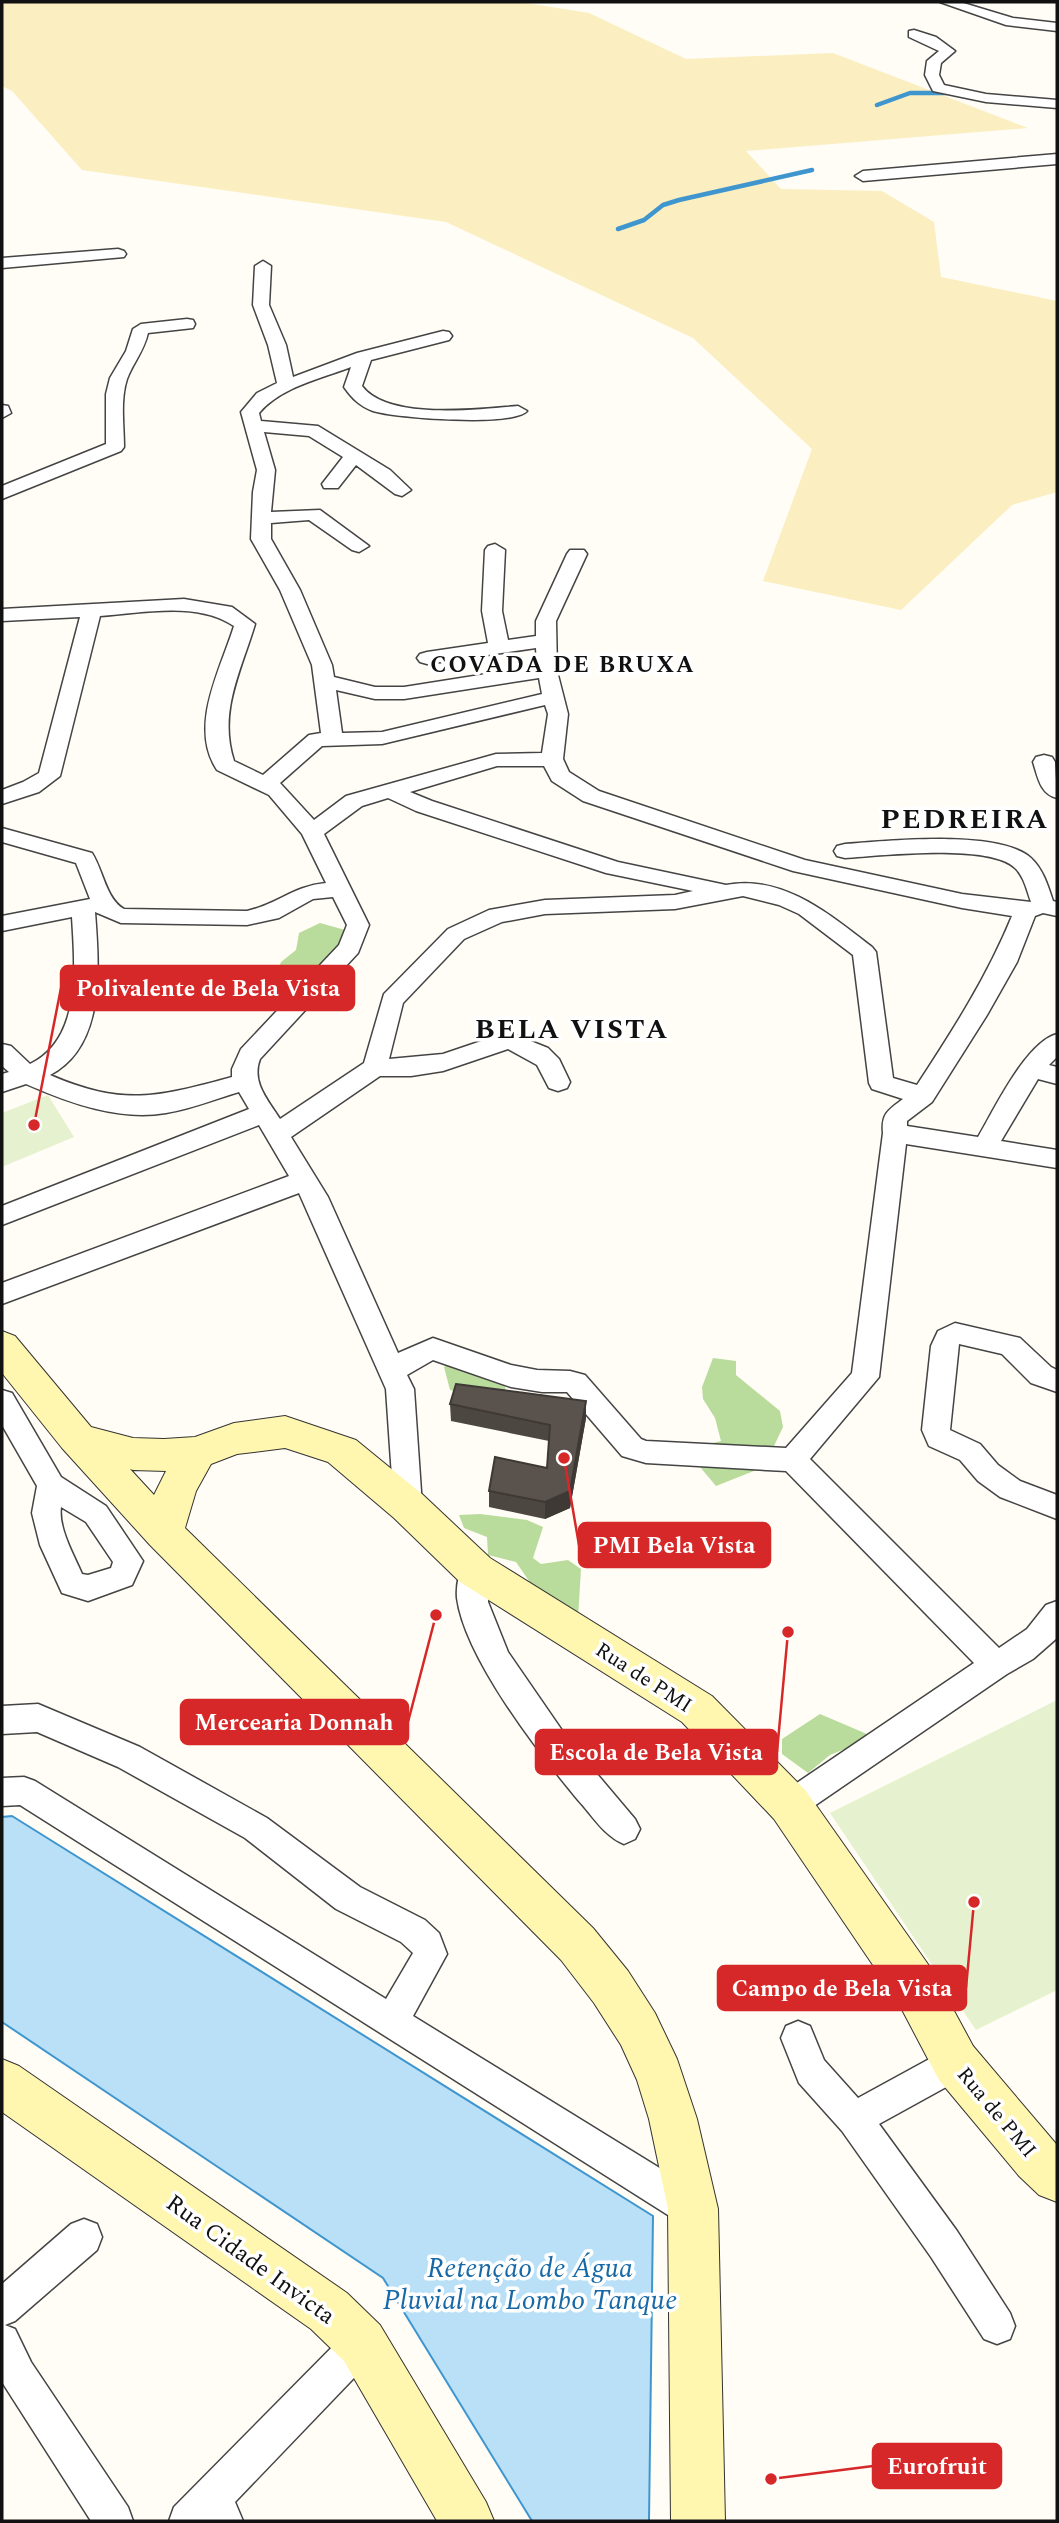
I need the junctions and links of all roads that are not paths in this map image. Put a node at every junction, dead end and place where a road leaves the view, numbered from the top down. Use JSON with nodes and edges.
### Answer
{"nodes":[{"id":1,"x":947,"y":2,"type":"edge"},
{"id":2,"x":1057,"y":27,"type":"edge"},
{"id":3,"x":914,"y":34,"type":"dead end"},
{"id":4,"x":1057,"y":104,"type":"edge"},
{"id":5,"x":1057,"y":159,"type":"edge"},
{"id":6,"x":863,"y":176,"type":"dead end"},
{"id":7,"x":118,"y":254,"type":"dead end"},
{"id":8,"x":2,"y":263,"type":"edge"},
{"id":9,"x":263,"y":266,"type":"dead end"},
{"id":10,"x":187,"y":324,"type":"dead end"},
{"id":11,"x":443,"y":336,"type":"dead end"},
{"id":12,"x":363,"y":357,"type":"junction"},
{"id":13,"x":286,"y":385,"type":"junction"},
{"id":14,"x":518,"y":411,"type":"dead end"},
{"id":15,"x":254,"y":425,"type":"junction"},
{"id":16,"x":354,"y":455,"type":"junction"},
{"id":17,"x":331,"y":484,"type":"dead end"},
{"id":18,"x":401,"y":490,"type":"dead end"},
{"id":19,"x":2,"y":493,"type":"edge"},
{"id":20,"x":261,"y":518,"type":"junction"},
{"id":21,"x":359,"y":546,"type":"dead end"},
{"id":22,"x":495,"y":550,"type":"dead end"},
{"id":23,"x":577,"y":554,"type":"dead end"},
{"id":24,"x":92,"y":608,"type":"junction"},
{"id":25,"x":2,"y":615,"type":"edge"},
{"id":26,"x":546,"y":640,"type":"junction"},
{"id":27,"x":499,"y":648,"type":"junction"},
{"id":28,"x":427,"y":658,"type":"dead end"},
{"id":29,"x":547,"y":671,"type":"junction"},
{"id":30,"x":324,"y":681,"type":"junction"},
{"id":31,"x":554,"y":697,"type":"junction"},
{"id":32,"x":332,"y":737,"type":"junction"},
{"id":33,"x":552,"y":759,"type":"junction"},
{"id":34,"x":1044,"y":762,"type":"dead end"},
{"id":35,"x":267,"y":783,"type":"junction"},
{"id":36,"x":1057,"y":790,"type":"edge"},
{"id":37,"x":391,"y":791,"type":"junction"},
{"id":38,"x":2,"y":797,"type":"edge"},
{"id":39,"x":312,"y":832,"type":"junction"},
{"id":40,"x":2,"y":835,"type":"edge"},
{"id":41,"x":845,"y":851,"type":"dead end"},
{"id":42,"x":341,"y":888,"type":"junction"},
{"id":43,"x":733,"y":892,"type":"junction"},
{"id":44,"x":93,"y":906,"type":"junction"},
{"id":45,"x":1042,"y":909,"type":"edge"},
{"id":46,"x":2,"y":923,"type":"edge"},
{"id":47,"x":1057,"y":1042,"type":"edge"},
{"id":48,"x":2,"y":1052,"type":"edge"},
{"id":49,"x":374,"y":1067,"type":"junction"},
{"id":50,"x":1032,"y":1068,"type":"junction"},
{"id":51,"x":26,"y":1074,"type":"junction"},
{"id":52,"x":1057,"y":1076,"type":"edge"},
{"id":53,"x":245,"y":1082,"type":"junction"},
{"id":54,"x":558,"y":1082,"type":"dead end"},
{"id":55,"x":2,"y":1083,"type":"edge"},
{"id":56,"x":881,"y":1083,"type":"junction"},
{"id":57,"x":923,"y":1096,"type":"junction"},
{"id":58,"x":270,"y":1124,"type":"junction"},
{"id":59,"x":894,"y":1125,"type":"junction"},
{"id":60,"x":984,"y":1148,"type":"junction"},
{"id":61,"x":1057,"y":1159,"type":"edge"},
{"id":62,"x":306,"y":1180,"type":"junction"},
{"id":63,"x":2,"y":1216,"type":"edge"},
{"id":64,"x":2,"y":1294,"type":"edge"},
{"id":65,"x":4,"y":1354,"type":"edge"},
{"id":66,"x":392,"y":1371,"type":"junction"},
{"id":67,"x":1057,"y":1381,"type":"edge"},
{"id":68,"x":2,"y":1401,"type":"edge"},
{"id":69,"x":76,"y":1437,"type":"junction"},
{"id":70,"x":197,"y":1452,"type":"junction"},
{"id":71,"x":793,"y":1460,"type":"junction"},
{"id":72,"x":51,"y":1485,"type":"dead end"},
{"id":73,"x":408,"y":1506,"type":"junction"},
{"id":74,"x":1057,"y":1507,"type":"edge"},
{"id":75,"x":164,"y":1533,"type":"junction"},
{"id":76,"x":475,"y":1570,"type":"junction"},
{"id":77,"x":1054,"y":1630,"type":"edge"},
{"id":78,"x":996,"y":1665,"type":"junction"},
{"id":79,"x":2,"y":1720,"type":"edge"},
{"id":80,"x":2,"y":1792,"type":"edge"},
{"id":81,"x":790,"y":1805,"type":"junction"},
{"id":82,"x":624,"y":1829,"type":"dead end"},
{"id":83,"x":392,"y":2021,"type":"junction"},
{"id":84,"x":798,"y":2038,"type":"dead end"},
{"id":85,"x":956,"y":2063,"type":"junction"},
{"id":86,"x":2,"y":2083,"type":"edge"},
{"id":87,"x":854,"y":2119,"type":"junction"},
{"id":88,"x":1057,"y":2176,"type":"edge"},
{"id":89,"x":693,"y":2209,"type":"junction"},
{"id":90,"x":84,"y":2238,"type":"dead end"},
{"id":91,"x":2,"y":2308,"type":"edge"},
{"id":92,"x":997,"y":2326,"type":"dead end"},
{"id":93,"x":2,"y":2342,"type":"edge"},
{"id":94,"x":362,"y":2343,"type":"junction"},
{"id":95,"x":208,"y":2513,"type":"edge"},
{"id":96,"x":114,"y":2521,"type":"edge"},
{"id":97,"x":467,"y":2521,"type":"edge"},
{"id":98,"x":698,"y":2521,"type":"edge"}],
"edges":[{"from":1,"to":2,"type":"street"},
{"from":3,"to":4,"type":"street"},
{"from":5,"to":6,"type":"street"},
{"from":7,"to":8,"type":"street"},
{"from":9,"to":13,"type":"street"},
{"from":10,"to":19,"type":"street"},
{"from":11,"to":12,"type":"street"},
{"from":12,"to":13,"type":"street"},
{"from":12,"to":14,"type":"street"},
{"from":13,"to":15,"type":"street"},
{"from":15,"to":16,"type":"street"},
{"from":15,"to":20,"type":"street"},
{"from":16,"to":17,"type":"street"},
{"from":16,"to":18,"type":"street"},
{"from":20,"to":21,"type":"street"},
{"from":20,"to":30,"type":"street"},
{"from":22,"to":27,"type":"street"},
{"from":23,"to":26,"type":"street"},
{"from":24,"to":25,"type":"street"},
{"from":24,"to":35,"type":"street"},
{"from":24,"to":38,"type":"street"},
{"from":26,"to":27,"type":"street"},
{"from":26,"to":29,"type":"street"},
{"from":27,"to":28,"type":"street"},
{"from":29,"to":30,"type":"street"},
{"from":29,"to":31,"type":"street"},
{"from":30,"to":32,"type":"street"},
{"from":31,"to":32,"type":"street"},
{"from":31,"to":33,"type":"street"},
{"from":32,"to":35,"type":"street"},
{"from":33,"to":37,"type":"street"},
{"from":33,"to":45,"type":"street"},
{"from":34,"to":36,"type":"street"},
{"from":35,"to":39,"type":"street"},
{"from":37,"to":39,"type":"street"},
{"from":37,"to":43,"type":"street"},
{"from":39,"to":42,"type":"street"},
{"from":40,"to":44,"type":"street"},
{"from":41,"to":45,"type":"street"},
{"from":42,"to":44,"type":"street"},
{"from":42,"to":53,"type":"street"},
{"from":43,"to":49,"type":"street"},
{"from":43,"to":56,"type":"street"},
{"from":44,"to":46,"type":"street"},
{"from":44,"to":51,"type":"street"},
{"from":45,"to":57,"type":"street"},
{"from":47,"to":50,"type":"street"},
{"from":48,"to":51,"type":"street"},
{"from":49,"to":54,"type":"street"},
{"from":49,"to":58,"type":"street"},
{"from":50,"to":52,"type":"street"},
{"from":50,"to":60,"type":"street"},
{"from":51,"to":53,"type":"street"},
{"from":51,"to":55,"type":"street"},
{"from":53,"to":58,"type":"street"},
{"from":56,"to":57,"type":"street"},
{"from":56,"to":59,"type":"street"},
{"from":57,"to":59,"type":"street"},
{"from":58,"to":62,"type":"street"},
{"from":58,"to":63,"type":"street"},
{"from":59,"to":60,"type":"street"},
{"from":59,"to":71,"type":"street"},
{"from":60,"to":61,"type":"street"},
{"from":62,"to":64,"type":"street"},
{"from":62,"to":66,"type":"street"},
{"from":65,"to":69,"type":"main road"},
{"from":66,"to":71,"type":"street"},
{"from":66,"to":73,"type":"street"},
{"from":67,"to":74,"type":"street"},
{"from":68,"to":72,"type":"street"},
{"from":69,"to":70,"type":"main road","name":"Rua de PMI"},
{"from":69,"to":75,"type":"main road"},
{"from":70,"to":73,"type":"main road","name":"Rua de PMI"},
{"from":70,"to":75,"type":"main road"},
{"from":71,"to":78,"type":"street"},
{"from":73,"to":76,"type":"main road","name":"Rua de PMI"},
{"from":75,"to":89,"type":"main road"},
{"from":76,"to":81,"type":"main road","name":"Rua de PMI"},
{"from":76,"to":82,"type":"street"},
{"from":77,"to":78,"type":"street"},
{"from":78,"to":81,"type":"street"},
{"from":79,"to":83,"type":"street"},
{"from":80,"to":83,"type":"street"},
{"from":81,"to":85,"type":"main road","name":"Rua de PMI"},
{"from":83,"to":89,"type":"street"},
{"from":84,"to":87,"type":"street"},
{"from":85,"to":87,"type":"street"},
{"from":85,"to":88,"type":"main road","name":"Rua de PMI"},
{"from":86,"to":94,"type":"main road","name":"Rua Cidade Invicta"},
{"from":87,"to":92,"type":"street"},
{"from":89,"to":98,"type":"main road"},
{"from":90,"to":91,"type":"street"},
{"from":93,"to":96,"type":"street"},
{"from":94,"to":95,"type":"street"},
{"from":94,"to":97,"type":"main road","name":"Rua Cidade Invicta"}]}
